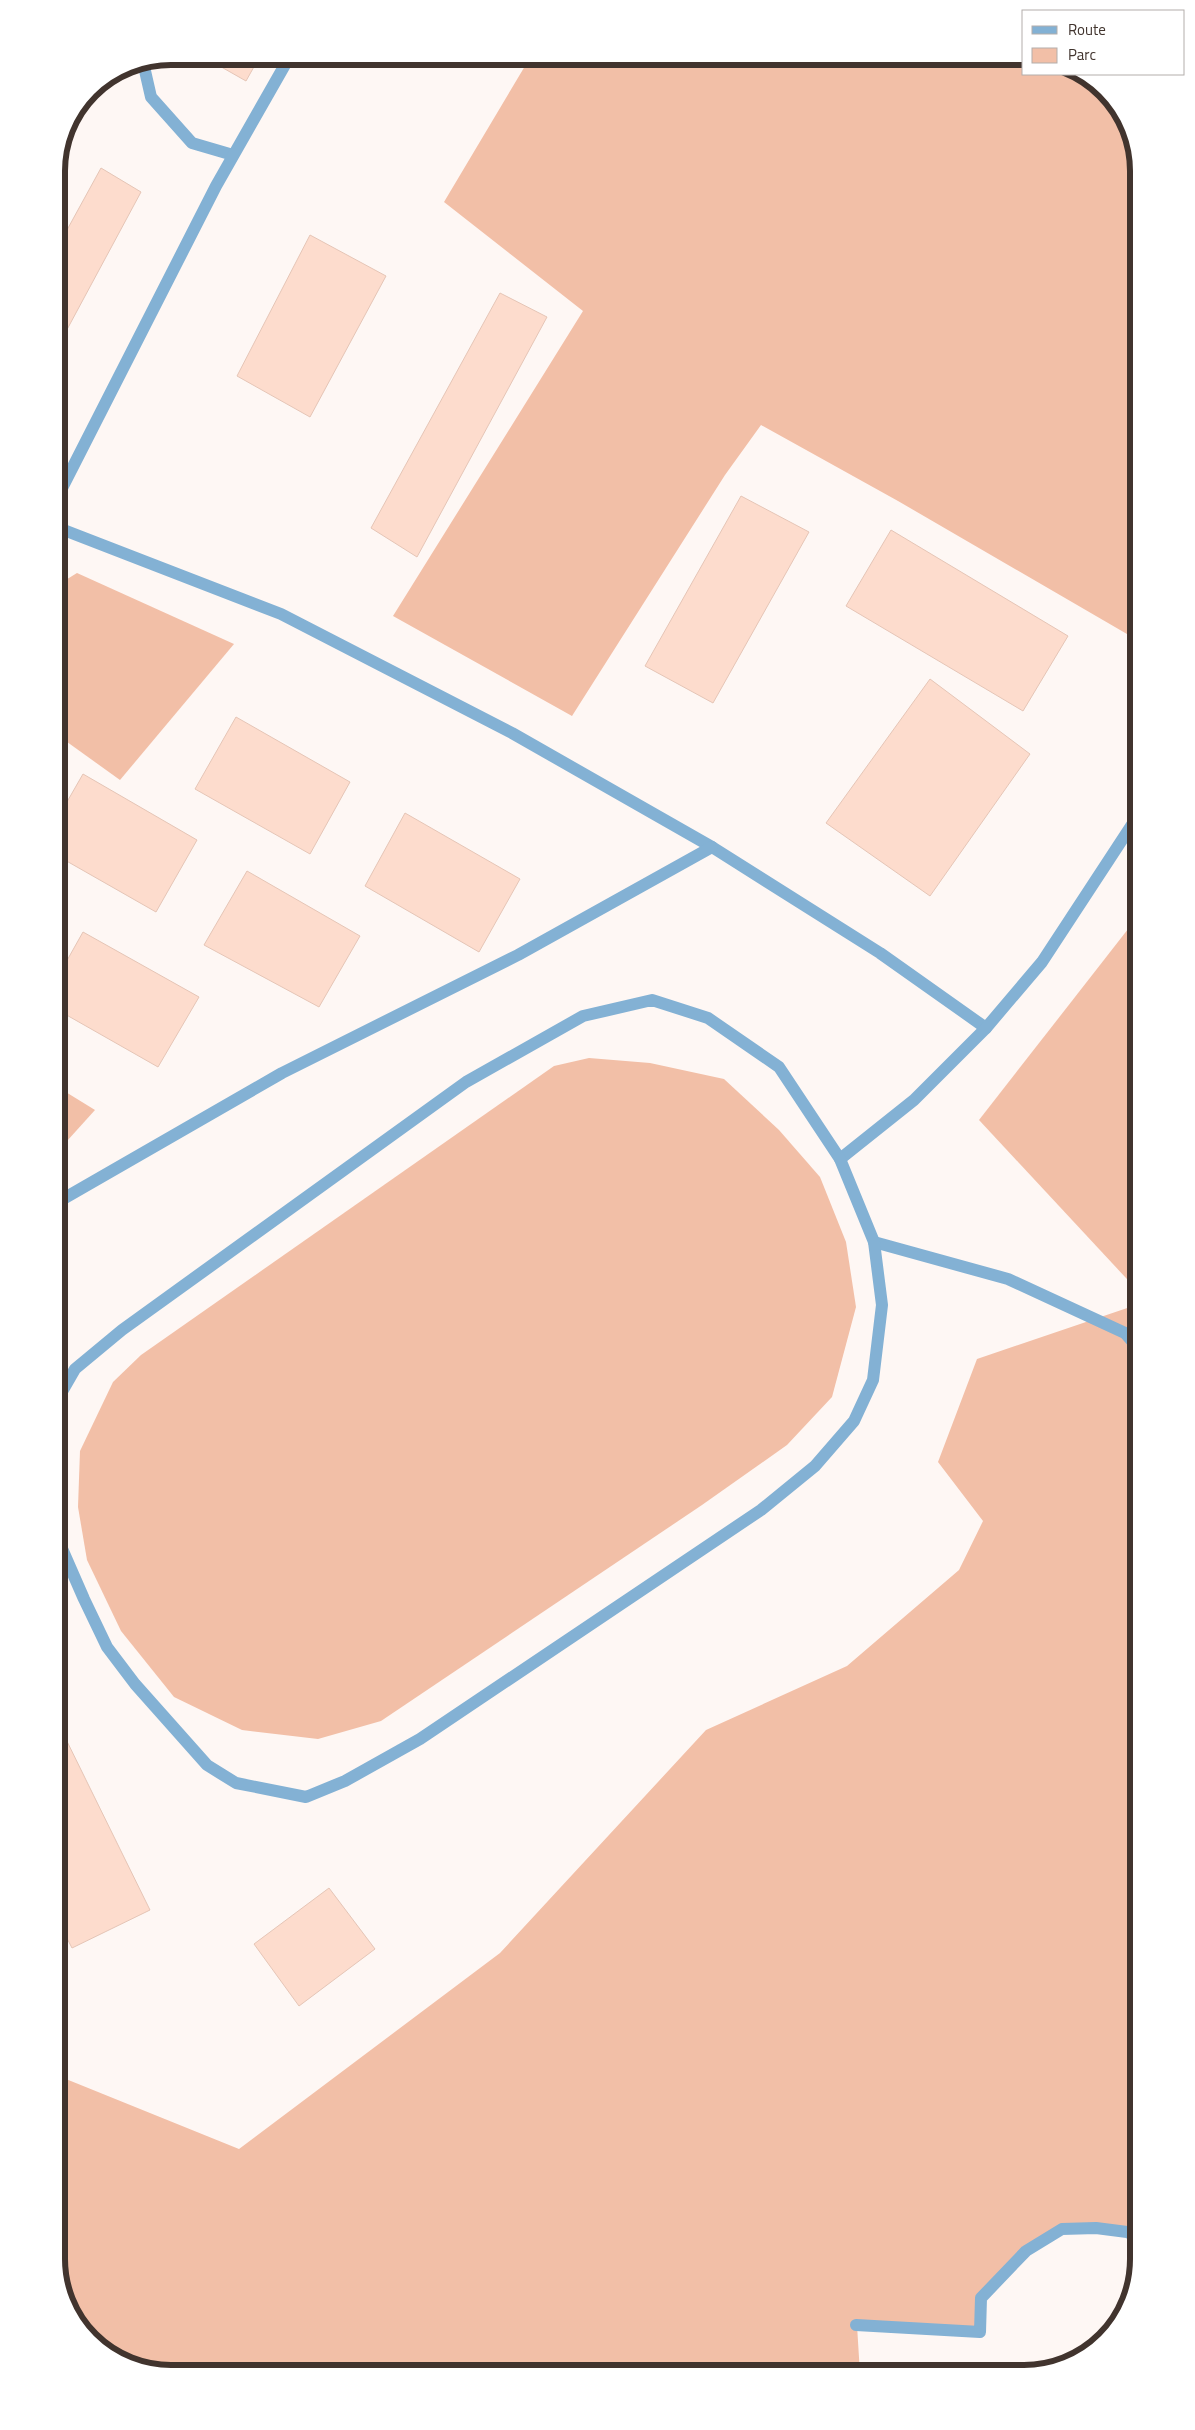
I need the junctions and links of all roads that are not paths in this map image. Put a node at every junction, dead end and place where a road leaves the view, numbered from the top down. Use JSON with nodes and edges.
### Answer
{"nodes":[{"id":1,"x":285,"y":65,"type":"edge"},
{"id":2,"x":145,"y":69,"type":"edge"},
{"id":3,"x":233,"y":155,"type":"junction"},
{"id":4,"x":65,"y":482,"type":"edge"},
{"id":5,"x":65,"y":531,"type":"edge"},
{"id":6,"x":1130,"y":828,"type":"edge"},
{"id":7,"x":712,"y":847,"type":"junction"},
{"id":8,"x":986,"y":1028,"type":"junction"},
{"id":9,"x":840,"y":1159,"type":"junction"},
{"id":10,"x":65,"y":1198,"type":"edge"},
{"id":11,"x":874,"y":1242,"type":"junction"},
{"id":12,"x":1130,"y":1339,"type":"edge"},
{"id":13,"x":65,"y":1387,"type":"edge"},
{"id":14,"x":65,"y":1556,"type":"edge"},
{"id":15,"x":1130,"y":2234,"type":"edge"},
{"id":16,"x":856,"y":2325,"type":"dead end"}],
"edges":[{"from":1,"to":3,"type":"street"},
{"from":2,"to":3,"type":"street"},
{"from":3,"to":4,"type":"street"},
{"from":5,"to":7,"type":"street"},
{"from":6,"to":8,"type":"street"},
{"from":7,"to":8,"type":"street"},
{"from":7,"to":10,"type":"street"},
{"from":8,"to":9,"type":"street"},
{"from":9,"to":11,"type":"street"},
{"from":9,"to":13,"type":"street"},
{"from":11,"to":12,"type":"street"},
{"from":11,"to":14,"type":"street"},
{"from":15,"to":16,"type":"street"}]}
